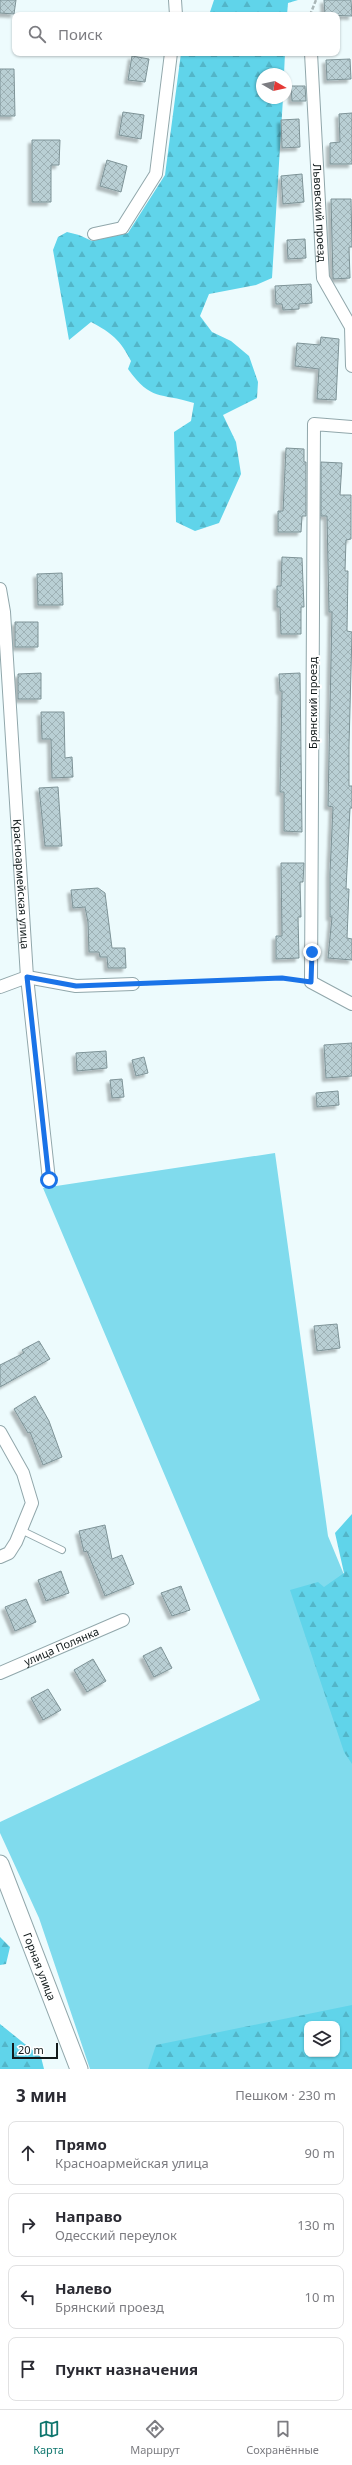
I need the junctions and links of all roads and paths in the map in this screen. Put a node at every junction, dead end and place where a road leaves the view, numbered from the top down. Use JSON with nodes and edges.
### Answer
{"nodes":[{"id":1,"x":175,"y":0,"type":"edge"},
{"id":2,"x":316,"y":0,"type":"edge"},
{"id":3,"x":176,"y":12,"type":"edge"},
{"id":4,"x":311,"y":12,"type":"edge"},
{"id":5,"x":171,"y":56,"type":"edge"},
{"id":6,"x":311,"y":56,"type":"edge"},
{"id":7,"x":94,"y":234,"type":"dead end"},
{"id":8,"x":352,"y":366,"type":"edge"},
{"id":9,"x":352,"y":426,"type":"edge"},
{"id":10,"x":0,"y":588,"type":"edge"},
{"id":11,"x":27,"y":977,"type":"junction"},
{"id":12,"x":311,"y":982,"type":"junction"},
{"id":13,"x":133,"y":984,"type":"joint"},
{"id":14,"x":0,"y":987,"type":"edge"},
{"id":15,"x":352,"y":1004,"type":"edge"},
{"id":16,"x":49,"y":1180,"type":"dead end"},
{"id":17,"x":0,"y":1432,"type":"edge"},
{"id":18,"x":21,"y":1530,"type":"junction"},
{"id":19,"x":62,"y":1550,"type":"dead end"},
{"id":20,"x":0,"y":1557,"type":"edge"},
{"id":21,"x":123,"y":1620,"type":"dead end"},
{"id":22,"x":0,"y":1673,"type":"edge"},
{"id":23,"x":0,"y":1864,"type":"edge"},
{"id":24,"x":79,"y":2069,"type":"edge"}],
"edges":[{"from":1,"to":3,"type":"street"},
{"from":2,"to":4,"type":"path"},
{"from":5,"to":7,"type":"street"},
{"from":6,"to":8,"type":"street","name":"Львовский проезд"},
{"from":9,"to":12,"type":"street","name":"Брянский проезд"},
{"from":10,"to":11,"type":"street","name":"Красноармейская улица"},
{"from":11,"to":13,"type":"street"},
{"from":11,"to":14,"type":"street"},
{"from":11,"to":16,"type":"street","name":"Красноармейская улица"},
{"from":12,"to":13,"type":"path"},
{"from":12,"to":15,"type":"street"},
{"from":17,"to":18,"type":"street"},
{"from":18,"to":19,"type":"lane"},
{"from":18,"to":20,"type":"street"},
{"from":21,"to":22,"type":"street","name":"улица Полянка"},
{"from":23,"to":24,"type":"street","name":"Горная улица"}]}
